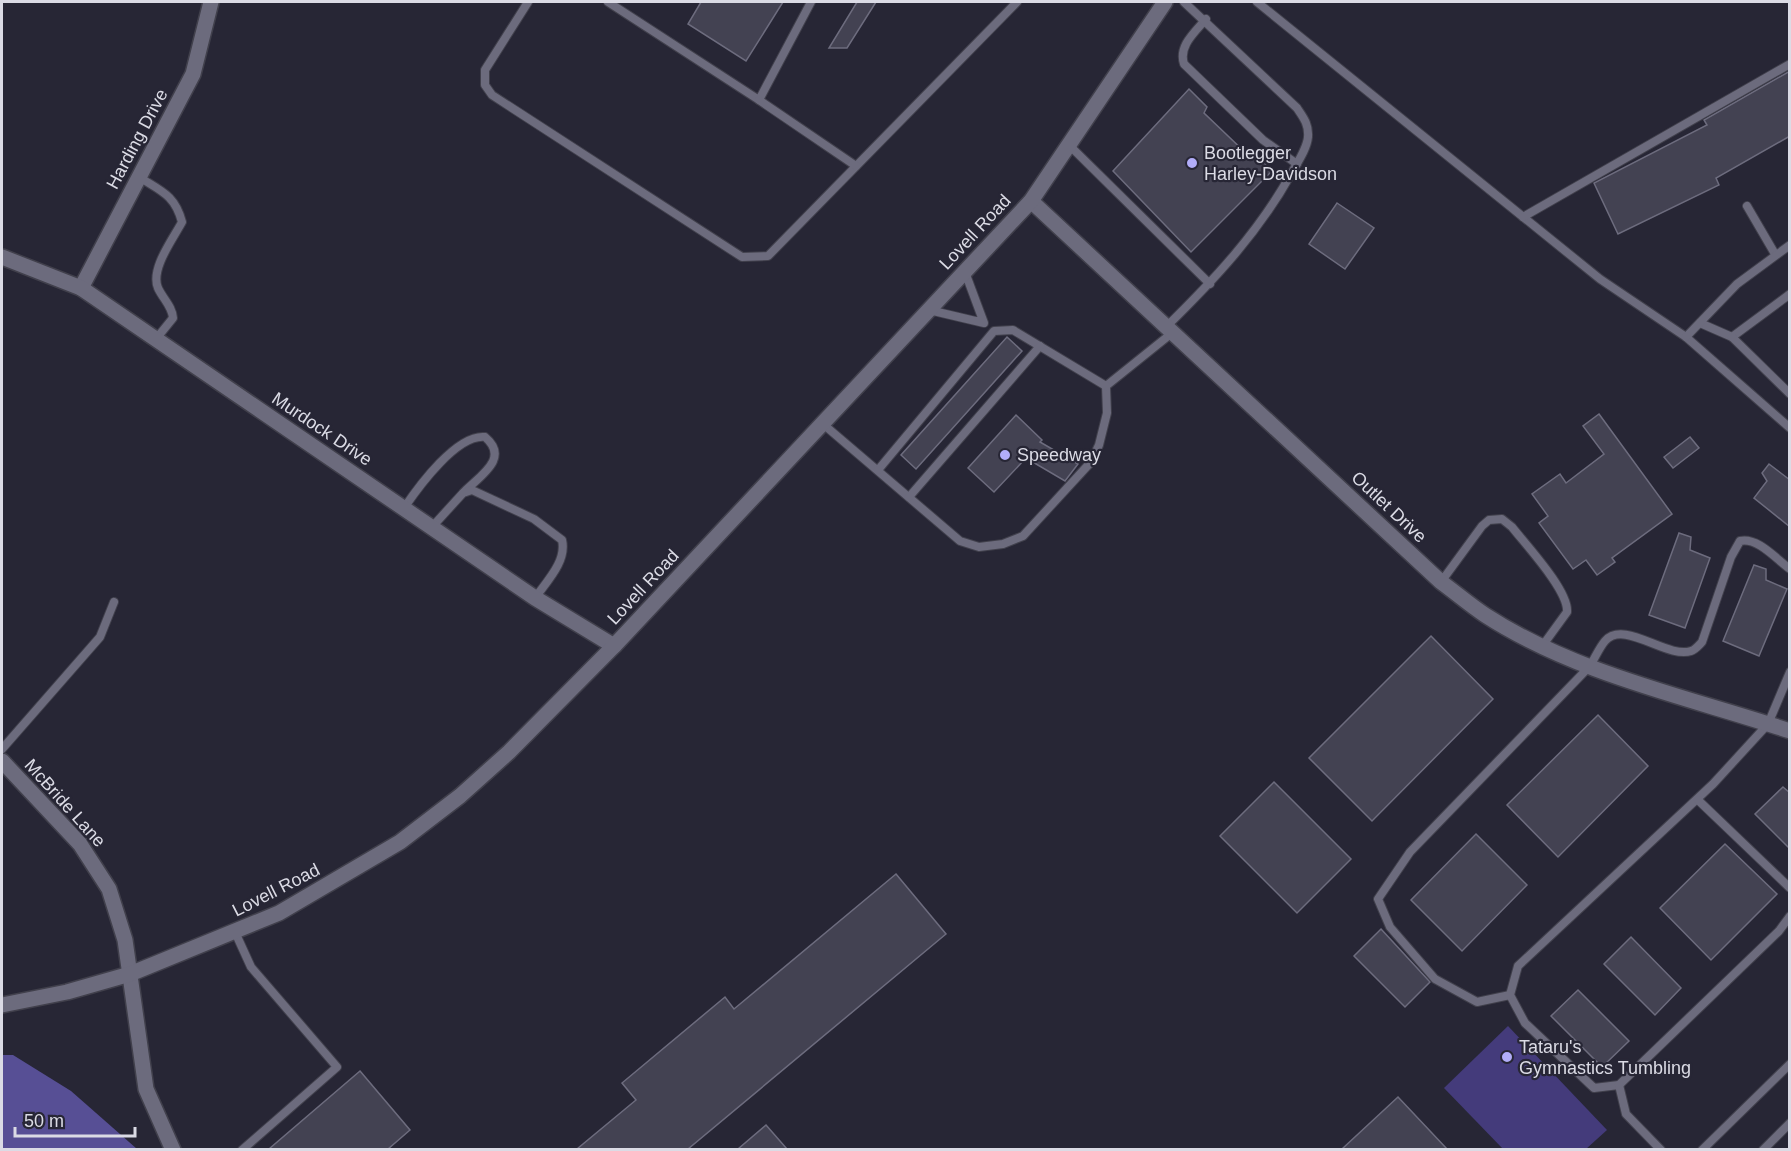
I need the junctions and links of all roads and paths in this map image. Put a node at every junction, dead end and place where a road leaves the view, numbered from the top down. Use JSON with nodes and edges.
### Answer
{"nodes":[{"id":1,"x":211,"y":2,"type":"edge"},
{"id":2,"x":528,"y":2,"type":"edge"},
{"id":3,"x":608,"y":2,"type":"edge"},
{"id":4,"x":812,"y":2,"type":"edge"},
{"id":5,"x":1017,"y":2,"type":"edge"},
{"id":6,"x":1165,"y":2,"type":"edge"},
{"id":7,"x":1185,"y":2,"type":"edge"},
{"id":8,"x":1257,"y":2,"type":"edge"},
{"id":9,"x":1206,"y":19,"type":"junction"},
{"id":10,"x":1790,"y":64,"type":"edge"},
{"id":11,"x":759,"y":100,"type":"junction"},
{"id":12,"x":1069,"y":145,"type":"junction"},
{"id":13,"x":1297,"y":164,"type":"junction"},
{"id":14,"x":856,"y":166,"type":"junction"},
{"id":15,"x":139,"y":177,"type":"junction"},
{"id":16,"x":1031,"y":201,"type":"junction"},
{"id":17,"x":1747,"y":206,"type":"dead end"},
{"id":18,"x":1523,"y":218,"type":"junction"},
{"id":19,"x":1790,"y":245,"type":"edge"},
{"id":20,"x":1774,"y":254,"type":"junction"},
{"id":21,"x":2,"y":257,"type":"edge"},
{"id":22,"x":965,"y":272,"type":"junction"},
{"id":23,"x":1208,"y":287,"type":"junction"},
{"id":24,"x":81,"y":288,"type":"junction"},
{"id":25,"x":1790,"y":294,"type":"edge"},
{"id":26,"x":930,"y":310,"type":"junction"},
{"id":27,"x":984,"y":323,"type":"junction"},
{"id":28,"x":1701,"y":323,"type":"junction"},
{"id":29,"x":1169,"y":330,"type":"junction"},
{"id":30,"x":994,"y":331,"type":"junction"},
{"id":31,"x":1686,"y":337,"type":"junction"},
{"id":32,"x":1732,"y":337,"type":"junction"},
{"id":33,"x":156,"y":339,"type":"junction"},
{"id":34,"x":1040,"y":346,"type":"junction"},
{"id":35,"x":1106,"y":386,"type":"junction"},
{"id":36,"x":1790,"y":394,"type":"edge"},
{"id":37,"x":1788,"y":422,"type":"edge"},
{"id":38,"x":824,"y":424,"type":"junction"},
{"id":39,"x":878,"y":470,"type":"junction"},
{"id":40,"x":463,"y":493,"type":"junction"},
{"id":41,"x":909,"y":497,"type":"junction"},
{"id":42,"x":404,"y":508,"type":"junction"},
{"id":43,"x":432,"y":527,"type":"junction"},
{"id":44,"x":1790,"y":569,"type":"edge"},
{"id":45,"x":1441,"y":582,"type":"junction"},
{"id":46,"x":535,"y":598,"type":"junction"},
{"id":47,"x":114,"y":602,"type":"dead end"},
{"id":48,"x":1543,"y":645,"type":"junction"},
{"id":49,"x":614,"y":646,"type":"junction"},
{"id":50,"x":1590,"y":666,"type":"junction"},
{"id":51,"x":1790,"y":672,"type":"edge"},
{"id":52,"x":1768,"y":724,"type":"junction"},
{"id":53,"x":1790,"y":731,"type":"edge"},
{"id":54,"x":2,"y":749,"type":"edge"},
{"id":55,"x":2,"y":761,"type":"edge"},
{"id":56,"x":1698,"y":800,"type":"junction"},
{"id":57,"x":1790,"y":888,"type":"edge"},
{"id":58,"x":1790,"y":916,"type":"edge"},
{"id":59,"x":236,"y":932,"type":"junction"},
{"id":60,"x":130,"y":974,"type":"junction"},
{"id":61,"x":1510,"y":995,"type":"junction"},
{"id":62,"x":2,"y":1005,"type":"edge"},
{"id":63,"x":1790,"y":1064,"type":"edge"},
{"id":64,"x":1618,"y":1085,"type":"junction"},
{"id":65,"x":1790,"y":1123,"type":"edge"},
{"id":66,"x":173,"y":1149,"type":"edge"},
{"id":67,"x":242,"y":1149,"type":"edge"},
{"id":68,"x":1661,"y":1149,"type":"edge"},
{"id":69,"x":1702,"y":1149,"type":"edge"},
{"id":70,"x":1763,"y":1149,"type":"edge"}],
"edges":[{"from":1,"to":15,"type":"main road","name":"Harding Drive"},
{"from":2,"to":14,"type":"lane"},
{"from":3,"to":11,"type":"lane"},
{"from":4,"to":11,"type":"lane"},
{"from":5,"to":14,"type":"lane"},
{"from":6,"to":12,"type":"main road","name":"Lovell Road"},
{"from":7,"to":9,"type":"lane"},
{"from":8,"to":18,"type":"lane"},
{"from":9,"to":13,"type":"lane"},
{"from":9,"to":13,"type":"lane"},
{"from":10,"to":18,"type":"lane"},
{"from":11,"to":14,"type":"lane"},
{"from":12,"to":16,"type":"main road","name":"Lovell Road"},
{"from":12,"to":23,"type":"lane"},
{"from":13,"to":23,"type":"lane"},
{"from":15,"to":24,"type":"main road","name":"Harding Drive"},
{"from":15,"to":33,"type":"lane"},
{"from":16,"to":22,"type":"main road","name":"Lovell Road"},
{"from":16,"to":29,"type":"main road","name":"Outlet Drive"},
{"from":17,"to":20,"type":"lane"},
{"from":18,"to":31,"type":"lane"},
{"from":19,"to":20,"type":"lane"},
{"from":20,"to":28,"type":"lane"},
{"from":21,"to":24,"type":"main road","name":"Murdock Drive"},
{"from":22,"to":26,"type":"main road","name":"Lovell Road"},
{"from":22,"to":27,"type":"lane"},
{"from":23,"to":29,"type":"lane"},
{"from":24,"to":33,"type":"main road","name":"Murdock Drive"},
{"from":25,"to":32,"type":"lane"},
{"from":26,"to":27,"type":"lane"},
{"from":26,"to":38,"type":"main road","name":"Lovell Road"},
{"from":27,"to":30,"type":"lane"},
{"from":28,"to":31,"type":"lane"},
{"from":28,"to":32,"type":"lane"},
{"from":29,"to":35,"type":"lane"},
{"from":29,"to":45,"type":"main road","name":"Outlet Drive"},
{"from":30,"to":34,"type":"lane"},
{"from":30,"to":39,"type":"lane"},
{"from":31,"to":37,"type":"lane"},
{"from":32,"to":36,"type":"lane"},
{"from":33,"to":42,"type":"main road","name":"Murdock Drive"},
{"from":34,"to":35,"type":"lane"},
{"from":34,"to":41,"type":"lane"},
{"from":35,"to":41,"type":"lane"},
{"from":38,"to":39,"type":"lane"},
{"from":38,"to":49,"type":"main road","name":"Lovell Road"},
{"from":39,"to":41,"type":"lane"},
{"from":40,"to":42,"type":"lane"},
{"from":40,"to":43,"type":"lane"},
{"from":40,"to":46,"type":"lane"},
{"from":42,"to":43,"type":"main road","name":"Murdock Drive"},
{"from":43,"to":46,"type":"main road","name":"Murdock Drive"},
{"from":44,"to":50,"type":"lane"},
{"from":45,"to":48,"type":"main road","name":"Outlet Drive"},
{"from":45,"to":48,"type":"lane"},
{"from":46,"to":49,"type":"main road","name":"Murdock Drive"},
{"from":47,"to":54,"type":"lane"},
{"from":48,"to":50,"type":"main road","name":"Outlet Drive"},
{"from":49,"to":59,"type":"main road","name":"Lovell Road"},
{"from":50,"to":52,"type":"main road","name":"Outlet Drive"},
{"from":50,"to":61,"type":"lane"},
{"from":51,"to":52,"type":"lane"},
{"from":52,"to":53,"type":"main road","name":"Outlet Drive"},
{"from":52,"to":56,"type":"lane"},
{"from":55,"to":60,"type":"main road","name":"McBride Lane"},
{"from":56,"to":57,"type":"lane"},
{"from":56,"to":61,"type":"lane"},
{"from":58,"to":64,"type":"lane"},
{"from":59,"to":60,"type":"main road","name":"Lovell Road"},
{"from":59,"to":67,"type":"lane"},
{"from":60,"to":62,"type":"main road","name":"Lovell Road"},
{"from":60,"to":66,"type":"main road","name":"McBride Lane"},
{"from":61,"to":64,"type":"lane"},
{"from":63,"to":69,"type":"lane"},
{"from":64,"to":68,"type":"lane"},
{"from":65,"to":70,"type":"lane"}]}
